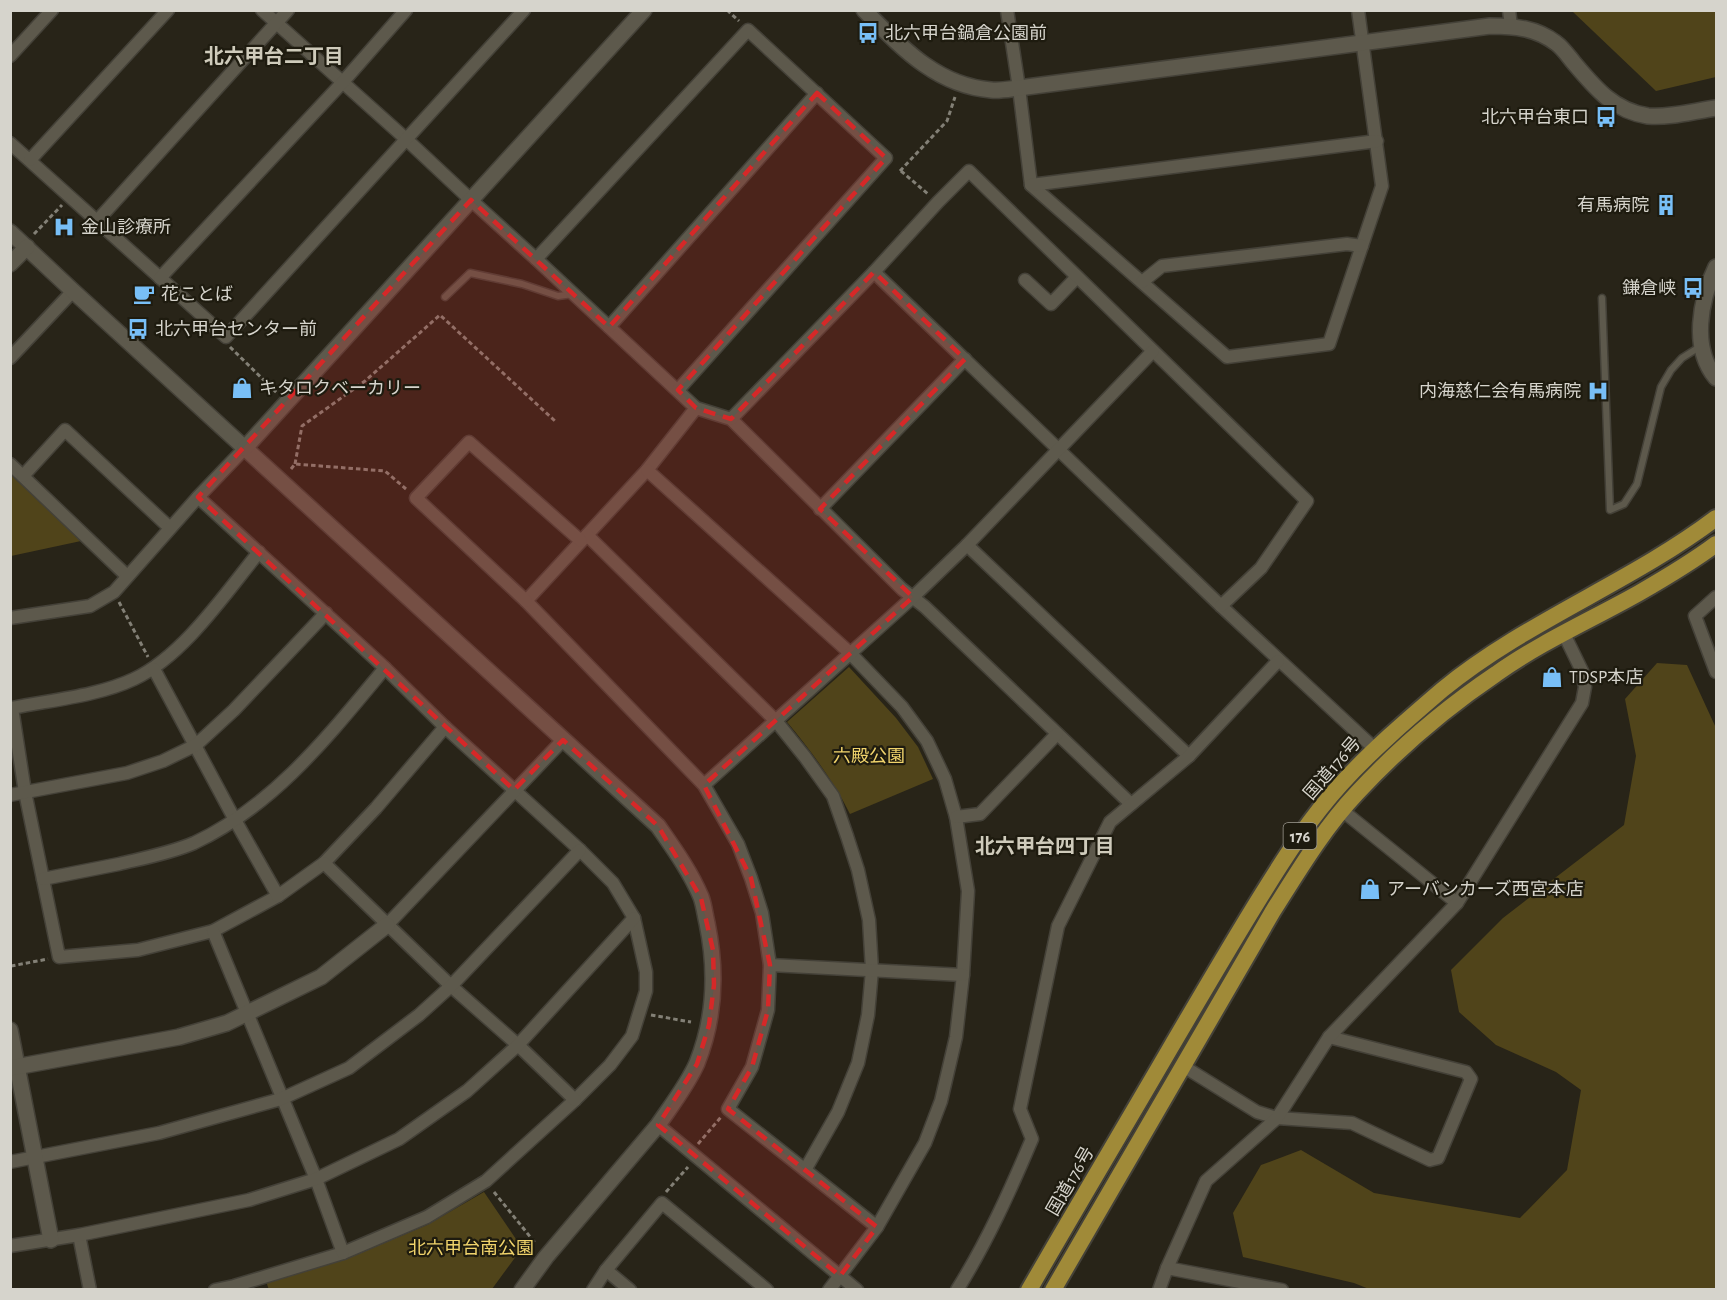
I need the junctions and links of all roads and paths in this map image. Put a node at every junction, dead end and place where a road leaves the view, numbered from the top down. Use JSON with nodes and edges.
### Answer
{"nodes":[{"id":1,"x":52,"y":10,"type":"edge"},
{"id":2,"x":168,"y":10,"type":"edge"},
{"id":3,"x":262,"y":10,"type":"edge"},
{"id":4,"x":288,"y":10,"type":"edge"},
{"id":5,"x":406,"y":10,"type":"edge"},
{"id":6,"x":524,"y":10,"type":"edge"},
{"id":7,"x":864,"y":10,"type":"edge"},
{"id":8,"x":1007,"y":10,"type":"edge"},
{"id":9,"x":1358,"y":10,"type":"edge"},
{"id":10,"x":636,"y":14,"type":"edge"},
{"id":11,"x":1510,"y":18,"type":"edge"},
{"id":12,"x":276,"y":23,"type":"junction"},
{"id":13,"x":1362,"y":43,"type":"junction"},
{"id":14,"x":10,"y":56,"type":"edge"},
{"id":15,"x":342,"y":83,"type":"junction"},
{"id":16,"x":1019,"y":88,"type":"junction"},
{"id":17,"x":817,"y":93,"type":"junction"},
{"id":18,"x":956,"y":95,"type":"dead end"},
{"id":19,"x":1716,"y":108,"type":"edge"},
{"id":20,"x":406,"y":139,"type":"junction"},
{"id":21,"x":1377,"y":141,"type":"junction"},
{"id":22,"x":10,"y":143,"type":"edge"},
{"id":23,"x":886,"y":158,"type":"junction"},
{"id":24,"x":30,"y":160,"type":"junction"},
{"id":25,"x":900,"y":171,"type":"junction"},
{"id":26,"x":1031,"y":185,"type":"junction"},
{"id":27,"x":70,"y":197,"type":"junction"},
{"id":28,"x":471,"y":200,"type":"junction"},
{"id":29,"x":938,"y":202,"type":"junction"},
{"id":30,"x":97,"y":221,"type":"junction"},
{"id":31,"x":10,"y":232,"type":"edge"},
{"id":32,"x":31,"y":241,"type":"junction"},
{"id":33,"x":1362,"y":246,"type":"junction"},
{"id":34,"x":536,"y":259,"type":"junction"},
{"id":35,"x":10,"y":264,"type":"edge"},
{"id":36,"x":1716,"y":267,"type":"edge"},
{"id":37,"x":874,"y":272,"type":"junction"},
{"id":38,"x":1077,"y":277,"type":"junction"},
{"id":39,"x":160,"y":278,"type":"junction"},
{"id":40,"x":1025,"y":280,"type":"dead end"},
{"id":41,"x":1142,"y":282,"type":"junction"},
{"id":42,"x":73,"y":291,"type":"junction"},
{"id":43,"x":574,"y":294,"type":"junction"},
{"id":44,"x":446,"y":297,"type":"dead end"},
{"id":45,"x":1602,"y":298,"type":"dead end"},
{"id":46,"x":609,"y":327,"type":"junction"},
{"id":47,"x":226,"y":337,"type":"junction"},
{"id":48,"x":1701,"y":346,"type":"junction"},
{"id":49,"x":1154,"y":351,"type":"junction"},
{"id":50,"x":10,"y":358,"type":"edge"},
{"id":51,"x":965,"y":359,"type":"junction"},
{"id":52,"x":1716,"y":378,"type":"edge"},
{"id":53,"x":678,"y":390,"type":"junction"},
{"id":54,"x":279,"y":394,"type":"dead end"},
{"id":55,"x":696,"y":408,"type":"junction"},
{"id":56,"x":731,"y":419,"type":"junction"},
{"id":57,"x":555,"y":421,"type":"dead end"},
{"id":58,"x":245,"y":448,"type":"junction"},
{"id":59,"x":1060,"y":450,"type":"junction"},
{"id":60,"x":10,"y":464,"type":"edge"},
{"id":61,"x":296,"y":464,"type":"junction"},
{"id":62,"x":291,"y":469,"type":"dead end"},
{"id":63,"x":647,"y":470,"type":"junction"},
{"id":64,"x":23,"y":476,"type":"junction"},
{"id":65,"x":198,"y":497,"type":"junction"},
{"id":66,"x":416,"y":498,"type":"junction"},
{"id":67,"x":820,"y":508,"type":"junction"},
{"id":68,"x":1716,"y":519,"type":"edge"},
{"id":69,"x":170,"y":528,"type":"junction"},
{"id":70,"x":584,"y":538,"type":"junction"},
{"id":71,"x":1716,"y":544,"type":"edge"},
{"id":72,"x":967,"y":545,"type":"junction"},
{"id":73,"x":259,"y":552,"type":"junction"},
{"id":74,"x":127,"y":576,"type":"junction"},
{"id":75,"x":114,"y":592,"type":"junction"},
{"id":76,"x":913,"y":597,"type":"junction"},
{"id":77,"x":1716,"y":597,"type":"edge"},
{"id":78,"x":526,"y":601,"type":"junction"},
{"id":79,"x":1221,"y":606,"type":"junction"},
{"id":80,"x":326,"y":613,"type":"junction"},
{"id":81,"x":10,"y":618,"type":"edge"},
{"id":82,"x":1563,"y":632,"type":"junction"},
{"id":83,"x":850,"y":653,"type":"junction"},
{"id":84,"x":1278,"y":661,"type":"junction"},
{"id":85,"x":385,"y":668,"type":"junction"},
{"id":86,"x":154,"y":669,"type":"junction"},
{"id":87,"x":1716,"y":672,"type":"edge"},
{"id":88,"x":776,"y":721,"type":"junction"},
{"id":89,"x":445,"y":727,"type":"junction"},
{"id":90,"x":1057,"y":734,"type":"junction"},
{"id":91,"x":563,"y":740,"type":"junction"},
{"id":92,"x":195,"y":744,"type":"junction"},
{"id":93,"x":1374,"y":749,"type":"junction"},
{"id":94,"x":1189,"y":756,"type":"junction"},
{"id":95,"x":704,"y":785,"type":"junction"},
{"id":96,"x":514,"y":790,"type":"junction"},
{"id":97,"x":25,"y":792,"type":"junction"},
{"id":98,"x":10,"y":795,"type":"edge"},
{"id":99,"x":1131,"y":804,"type":"junction"},
{"id":100,"x":1342,"y":811,"type":"junction"},
{"id":101,"x":956,"y":817,"type":"junction"},
{"id":102,"x":235,"y":820,"type":"junction"},
{"id":103,"x":580,"y":850,"type":"junction"},
{"id":104,"x":324,"y":863,"type":"junction"},
{"id":105,"x":43,"y":879,"type":"junction"},
{"id":106,"x":278,"y":896,"type":"junction"},
{"id":107,"x":1457,"y":903,"type":"junction"},
{"id":108,"x":634,"y":918,"type":"junction"},
{"id":109,"x":387,"y":925,"type":"junction"},
{"id":110,"x":213,"y":931,"type":"junction"},
{"id":111,"x":59,"y":957,"type":"junction"},
{"id":112,"x":770,"y":965,"type":"junction"},
{"id":113,"x":11,"y":966,"type":"edge"},
{"id":114,"x":872,"y":970,"type":"junction"},
{"id":115,"x":963,"y":975,"type":"junction"},
{"id":116,"x":451,"y":986,"type":"junction"},
{"id":117,"x":640,"y":1013,"type":"junction"},
{"id":118,"x":247,"y":1014,"type":"junction"},
{"id":119,"x":692,"y":1022,"type":"dead end"},
{"id":120,"x":10,"y":1030,"type":"edge"},
{"id":121,"x":1329,"y":1037,"type":"junction"},
{"id":122,"x":518,"y":1045,"type":"junction"},
{"id":123,"x":1183,"y":1066,"type":"junction"},
{"id":124,"x":14,"y":1068,"type":"edge"},
{"id":125,"x":281,"y":1099,"type":"junction"},
{"id":126,"x":575,"y":1100,"type":"junction"},
{"id":127,"x":728,"y":1109,"type":"junction"},
{"id":128,"x":1277,"y":1118,"type":"junction"},
{"id":129,"x":658,"y":1125,"type":"junction"},
{"id":130,"x":696,"y":1147,"type":"dead end"},
{"id":131,"x":35,"y":1158,"type":"junction"},
{"id":132,"x":10,"y":1162,"type":"edge"},
{"id":133,"x":688,"y":1167,"type":"dead end"},
{"id":134,"x":805,"y":1170,"type":"junction"},
{"id":135,"x":316,"y":1179,"type":"junction"},
{"id":136,"x":486,"y":1181,"type":"junction"},
{"id":137,"x":661,"y":1198,"type":"dead end"},
{"id":138,"x":877,"y":1227,"type":"junction"},
{"id":139,"x":79,"y":1235,"type":"junction"},
{"id":140,"x":51,"y":1240,"type":"junction"},
{"id":141,"x":536,"y":1244,"type":"dead end"},
{"id":142,"x":10,"y":1246,"type":"edge"},
{"id":143,"x":343,"y":1253,"type":"junction"},
{"id":144,"x":1167,"y":1268,"type":"junction"},
{"id":145,"x":606,"y":1270,"type":"junction"},
{"id":146,"x":840,"y":1276,"type":"junction"},
{"id":147,"x":90,"y":1290,"type":"edge"},
{"id":148,"x":215,"y":1290,"type":"edge"},
{"id":149,"x":522,"y":1290,"type":"edge"},
{"id":150,"x":593,"y":1290,"type":"edge"},
{"id":151,"x":630,"y":1290,"type":"edge"},
{"id":152,"x":767,"y":1290,"type":"edge"},
{"id":153,"x":829,"y":1290,"type":"edge"},
{"id":154,"x":857,"y":1290,"type":"edge"},
{"id":155,"x":957,"y":1290,"type":"edge"},
{"id":156,"x":1029,"y":1290,"type":"edge"},
{"id":157,"x":1053,"y":1290,"type":"edge"},
{"id":158,"x":1159,"y":1290,"type":"edge"},
{"id":159,"x":1282,"y":1290,"type":"edge"}],
"edges":[{"from":1,"to":14,"type":"street"},
{"from":2,"to":24,"type":"street"},
{"from":3,"to":12,"type":"street"},
{"from":4,"to":12,"type":"street"},
{"from":5,"to":15,"type":"street"},
{"from":6,"to":20,"type":"street"},
{"from":7,"to":16,"type":"street"},
{"from":8,"to":16,"type":"street"},
{"from":9,"to":13,"type":"street"},
{"from":10,"to":28,"type":"street"},
{"from":11,"to":13,"type":"street"},
{"from":11,"to":19,"type":"street"},
{"from":12,"to":15,"type":"street"},
{"from":12,"to":30,"type":"street"},
{"from":13,"to":16,"type":"street"},
{"from":13,"to":21,"type":"street"},
{"from":15,"to":20,"type":"street"},
{"from":15,"to":39,"type":"street"},
{"from":16,"to":26,"type":"street"},
{"from":17,"to":23,"type":"street"},
{"from":17,"to":34,"type":"street"},
{"from":17,"to":46,"type":"street"},
{"from":18,"to":25,"type":"path"},
{"from":20,"to":28,"type":"street"},
{"from":20,"to":47,"type":"street"},
{"from":21,"to":26,"type":"street"},
{"from":21,"to":33,"type":"street"},
{"from":22,"to":24,"type":"street"},
{"from":23,"to":25,"type":"path"},
{"from":23,"to":53,"type":"street"},
{"from":24,"to":27,"type":"street"},
{"from":25,"to":29,"type":"path"},
{"from":26,"to":41,"type":"street"},
{"from":27,"to":30,"type":"street"},
{"from":27,"to":32,"type":"path"},
{"from":28,"to":34,"type":"street"},
{"from":28,"to":58,"type":"street"},
{"from":29,"to":37,"type":"street"},
{"from":29,"to":38,"type":"street"},
{"from":30,"to":39,"type":"street"},
{"from":31,"to":32,"type":"street"},
{"from":32,"to":35,"type":"street"},
{"from":32,"to":42,"type":"street"},
{"from":33,"to":41,"type":"street"},
{"from":33,"to":41,"type":"street"},
{"from":34,"to":43,"type":"street"},
{"from":36,"to":48,"type":"street"},
{"from":37,"to":51,"type":"street"},
{"from":37,"to":56,"type":"street"},
{"from":38,"to":40,"type":"street"},
{"from":38,"to":49,"type":"street"},
{"from":39,"to":47,"type":"street"},
{"from":42,"to":50,"type":"street"},
{"from":42,"to":58,"type":"street"},
{"from":43,"to":44,"type":"lane"},
{"from":43,"to":46,"type":"street"},
{"from":45,"to":48,"type":"lane"},
{"from":46,"to":53,"type":"street"},
{"from":47,"to":54,"type":"path"},
{"from":48,"to":52,"type":"street"},
{"from":49,"to":59,"type":"street"},
{"from":49,"to":79,"type":"street"},
{"from":51,"to":59,"type":"street"},
{"from":51,"to":67,"type":"street"},
{"from":53,"to":55,"type":"street"},
{"from":55,"to":56,"type":"street"},
{"from":55,"to":63,"type":"street"},
{"from":56,"to":67,"type":"street"},
{"from":57,"to":61,"type":"path"},
{"from":58,"to":65,"type":"street"},
{"from":58,"to":91,"type":"street"},
{"from":59,"to":72,"type":"street"},
{"from":59,"to":79,"type":"street"},
{"from":60,"to":64,"type":"street"},
{"from":61,"to":62,"type":"path"},
{"from":61,"to":66,"type":"path"},
{"from":63,"to":70,"type":"street"},
{"from":63,"to":83,"type":"street"},
{"from":64,"to":69,"type":"street"},
{"from":64,"to":74,"type":"street"},
{"from":65,"to":69,"type":"street"},
{"from":65,"to":73,"type":"street"},
{"from":66,"to":70,"type":"street"},
{"from":66,"to":78,"type":"street"},
{"from":67,"to":76,"type":"street"},
{"from":68,"to":93,"type":"highway","name":"国道176号","number":"176"},
{"from":69,"to":74,"type":"street"},
{"from":70,"to":78,"type":"street"},
{"from":70,"to":88,"type":"street"},
{"from":71,"to":82,"type":"highway","name":"国道176号","number":"176"},
{"from":72,"to":76,"type":"street"},
{"from":72,"to":94,"type":"street"},
{"from":73,"to":80,"type":"street"},
{"from":73,"to":86,"type":"street"},
{"from":74,"to":75,"type":"street"},
{"from":75,"to":81,"type":"street"},
{"from":75,"to":86,"type":"path"},
{"from":76,"to":83,"type":"street"},
{"from":76,"to":90,"type":"street"},
{"from":77,"to":87,"type":"street"},
{"from":78,"to":95,"type":"street"},
{"from":79,"to":84,"type":"street"},
{"from":80,"to":85,"type":"street"},
{"from":80,"to":92,"type":"street"},
{"from":82,"to":100,"type":"highway","name":"国道176号","number":"176"},
{"from":82,"to":107,"type":"street"},
{"from":83,"to":88,"type":"street"},
{"from":83,"to":101,"type":"street"},
{"from":84,"to":93,"type":"street"},
{"from":84,"to":94,"type":"street"},
{"from":85,"to":89,"type":"street"},
{"from":85,"to":102,"type":"street"},
{"from":86,"to":92,"type":"street"},
{"from":86,"to":97,"type":"street"},
{"from":88,"to":95,"type":"street"},
{"from":88,"to":114,"type":"street"},
{"from":89,"to":96,"type":"street"},
{"from":89,"to":104,"type":"street"},
{"from":90,"to":99,"type":"street"},
{"from":90,"to":101,"type":"street"},
{"from":91,"to":96,"type":"street"},
{"from":91,"to":129,"type":"street"},
{"from":92,"to":97,"type":"street"},
{"from":92,"to":102,"type":"street"},
{"from":93,"to":156,"type":"highway","name":"国道176号","number":"176"},
{"from":94,"to":99,"type":"street"},
{"from":95,"to":112,"type":"street"},
{"from":96,"to":103,"type":"street"},
{"from":96,"to":109,"type":"street"},
{"from":97,"to":98,"type":"street"},
{"from":97,"to":105,"type":"street"},
{"from":99,"to":155,"type":"street"},
{"from":100,"to":107,"type":"street"},
{"from":100,"to":123,"type":"highway","name":"国道176号","number":"176"},
{"from":101,"to":115,"type":"street"},
{"from":102,"to":105,"type":"street"},
{"from":102,"to":106,"type":"street"},
{"from":103,"to":108,"type":"street"},
{"from":103,"to":116,"type":"street"},
{"from":104,"to":106,"type":"street"},
{"from":104,"to":109,"type":"street"},
{"from":105,"to":111,"type":"street"},
{"from":106,"to":110,"type":"street"},
{"from":107,"to":121,"type":"street"},
{"from":108,"to":117,"type":"street"},
{"from":108,"to":122,"type":"street"},
{"from":109,"to":116,"type":"street"},
{"from":109,"to":118,"type":"street"},
{"from":110,"to":111,"type":"street"},
{"from":110,"to":118,"type":"street"},
{"from":111,"to":113,"type":"path"},
{"from":112,"to":114,"type":"street"},
{"from":112,"to":127,"type":"street"},
{"from":114,"to":115,"type":"street"},
{"from":114,"to":134,"type":"street"},
{"from":115,"to":138,"type":"street"},
{"from":116,"to":122,"type":"street"},
{"from":116,"to":125,"type":"street"},
{"from":117,"to":119,"type":"path"},
{"from":117,"to":126,"type":"street"},
{"from":118,"to":124,"type":"street"},
{"from":118,"to":125,"type":"street"},
{"from":120,"to":124,"type":"street"},
{"from":121,"to":128,"type":"street"},
{"from":121,"to":128,"type":"street"},
{"from":122,"to":126,"type":"street"},
{"from":122,"to":135,"type":"street"},
{"from":123,"to":128,"type":"street"},
{"from":123,"to":157,"type":"highway","name":"国道176号","number":"176"},
{"from":124,"to":131,"type":"street"},
{"from":125,"to":131,"type":"street"},
{"from":125,"to":135,"type":"street"},
{"from":126,"to":136,"type":"street"},
{"from":127,"to":130,"type":"path"},
{"from":127,"to":134,"type":"street"},
{"from":128,"to":144,"type":"street"},
{"from":129,"to":146,"type":"street"},
{"from":129,"to":149,"type":"street"},
{"from":131,"to":132,"type":"street"},
{"from":131,"to":140,"type":"street"},
{"from":133,"to":137,"type":"path"},
{"from":134,"to":138,"type":"street"},
{"from":135,"to":139,"type":"street"},
{"from":135,"to":143,"type":"street"},
{"from":136,"to":141,"type":"path"},
{"from":136,"to":143,"type":"street"},
{"from":138,"to":146,"type":"street"},
{"from":139,"to":140,"type":"street"},
{"from":139,"to":147,"type":"street"},
{"from":140,"to":142,"type":"street"},
{"from":143,"to":148,"type":"street"},
{"from":144,"to":158,"type":"street"},
{"from":144,"to":159,"type":"street"},
{"from":145,"to":150,"type":"street"},
{"from":145,"to":151,"type":"street"},
{"from":145,"to":152,"type":"street"},
{"from":146,"to":153,"type":"street"},
{"from":146,"to":154,"type":"street"}]}
